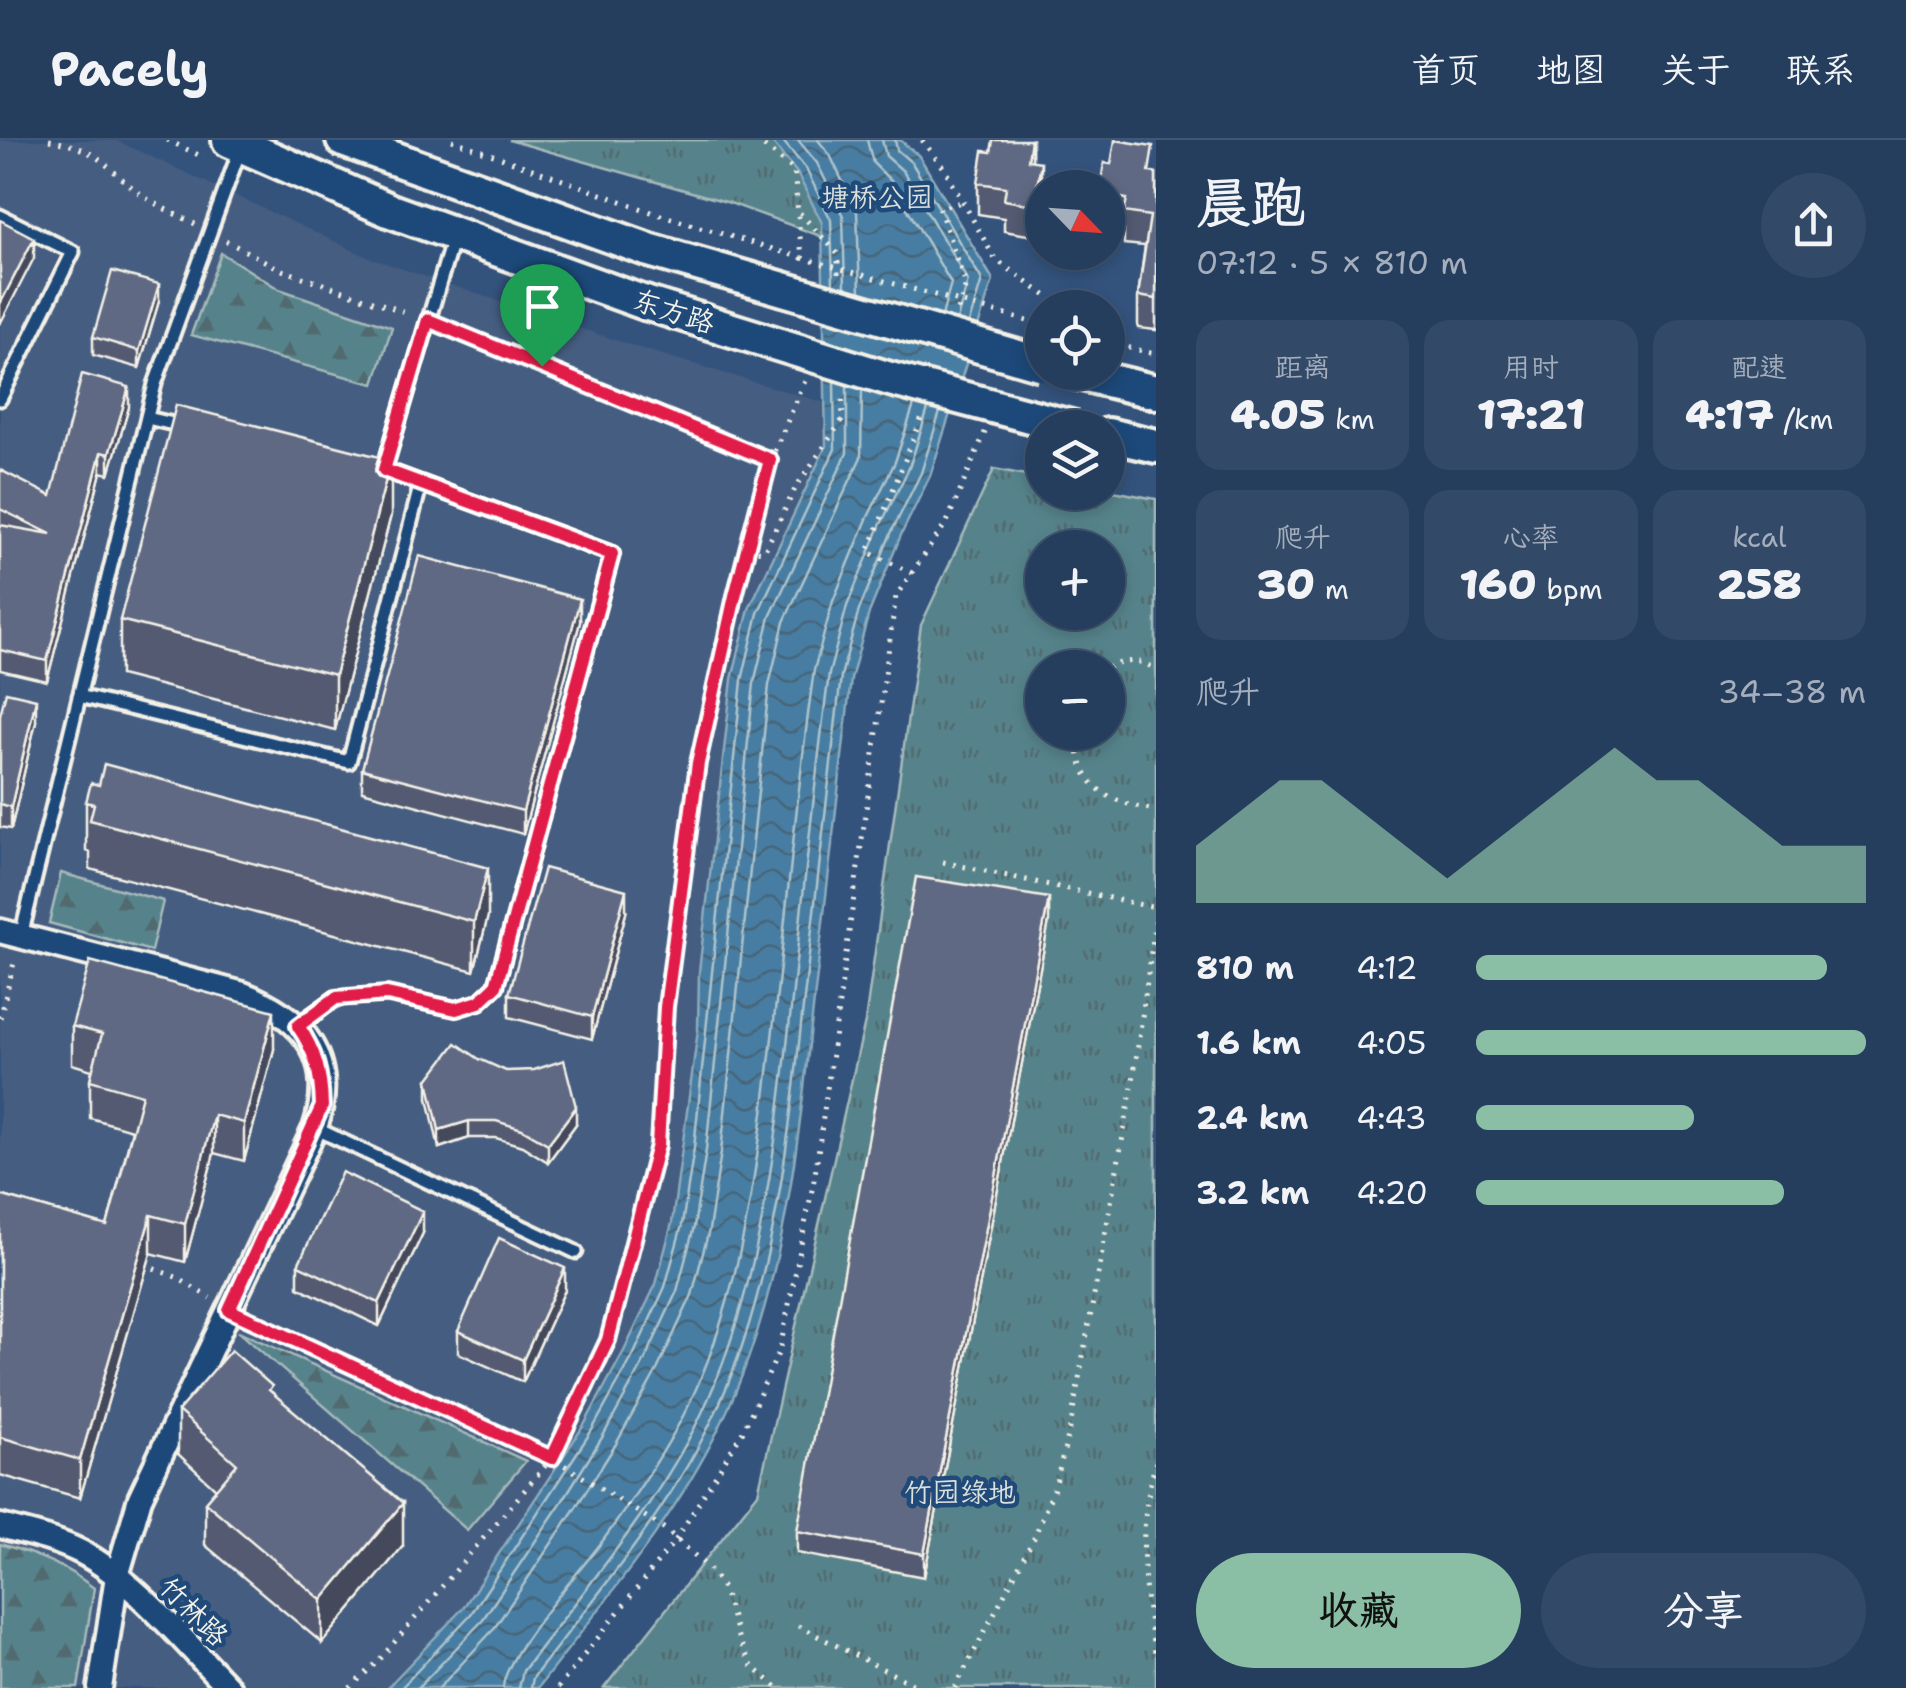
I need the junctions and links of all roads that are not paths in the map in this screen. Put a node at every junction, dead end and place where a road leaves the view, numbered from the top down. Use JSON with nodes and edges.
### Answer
{"nodes":[{"id":1,"x":343,"y":140,"type":"edge"},
{"id":2,"x":235,"y":143,"type":"edge"},
{"id":3,"x":0,"y":216,"type":"edge"},
{"id":4,"x":454,"y":234,"type":"junction"},
{"id":5,"x":1025,"y":359,"type":"edge"},
{"id":6,"x":1125,"y":384,"type":"edge"},
{"id":7,"x":1156,"y":392,"type":"edge"},
{"id":8,"x":0,"y":399,"type":"edge"},
{"id":9,"x":1025,"y":415,"type":"edge"},
{"id":10,"x":147,"y":418,"type":"junction"},
{"id":11,"x":201,"y":430,"type":"edge"},
{"id":12,"x":1125,"y":439,"type":"edge"},
{"id":13,"x":1156,"y":446,"type":"edge"},
{"id":14,"x":366,"y":466,"type":"edge"},
{"id":15,"x":384,"y":470,"type":"junction"},
{"id":16,"x":422,"y":483,"type":"junction"},
{"id":17,"x":79,"y":696,"type":"junction"},
{"id":18,"x":10,"y":934,"type":"edge"},
{"id":19,"x":298,"y":1026,"type":"junction"},
{"id":20,"x":315,"y":1128,"type":"junction"},
{"id":21,"x":576,"y":1252,"type":"dead end"},
{"id":22,"x":0,"y":1526,"type":"edge"},
{"id":23,"x":117,"y":1576,"type":"junction"},
{"id":24,"x":224,"y":1684,"type":"edge"},
{"id":25,"x":100,"y":1688,"type":"edge"}],
"edges":[{"from":1,"to":5,"type":"main road","name":"东方路","bridge":true},
{"from":2,"to":4,"type":"main road","name":"东方路"},
{"from":2,"to":10,"type":"lane"},
{"from":3,"to":8,"type":"lane"},
{"from":4,"to":9,"type":"main road","name":"东方路","bridge":true},
{"from":4,"to":15,"type":"lane"},
{"from":6,"to":7,"type":"main road"},
{"from":10,"to":11,"type":"lane"},
{"from":10,"to":17,"type":"lane"},
{"from":12,"to":13,"type":"main road"},
{"from":14,"to":15,"type":"lane"},
{"from":15,"to":16,"type":"lane"},
{"from":16,"to":17,"type":"lane"},
{"from":16,"to":19,"type":"lane"},
{"from":17,"to":18,"type":"lane"},
{"from":18,"to":19,"type":"street"},
{"from":19,"to":20,"type":"street"},
{"from":20,"to":21,"type":"lane"},
{"from":20,"to":23,"type":"street"},
{"from":22,"to":23,"type":"street","name":"竹林路"},
{"from":23,"to":24,"type":"street","name":"竹林路"},
{"from":23,"to":25,"type":"street"}]}
